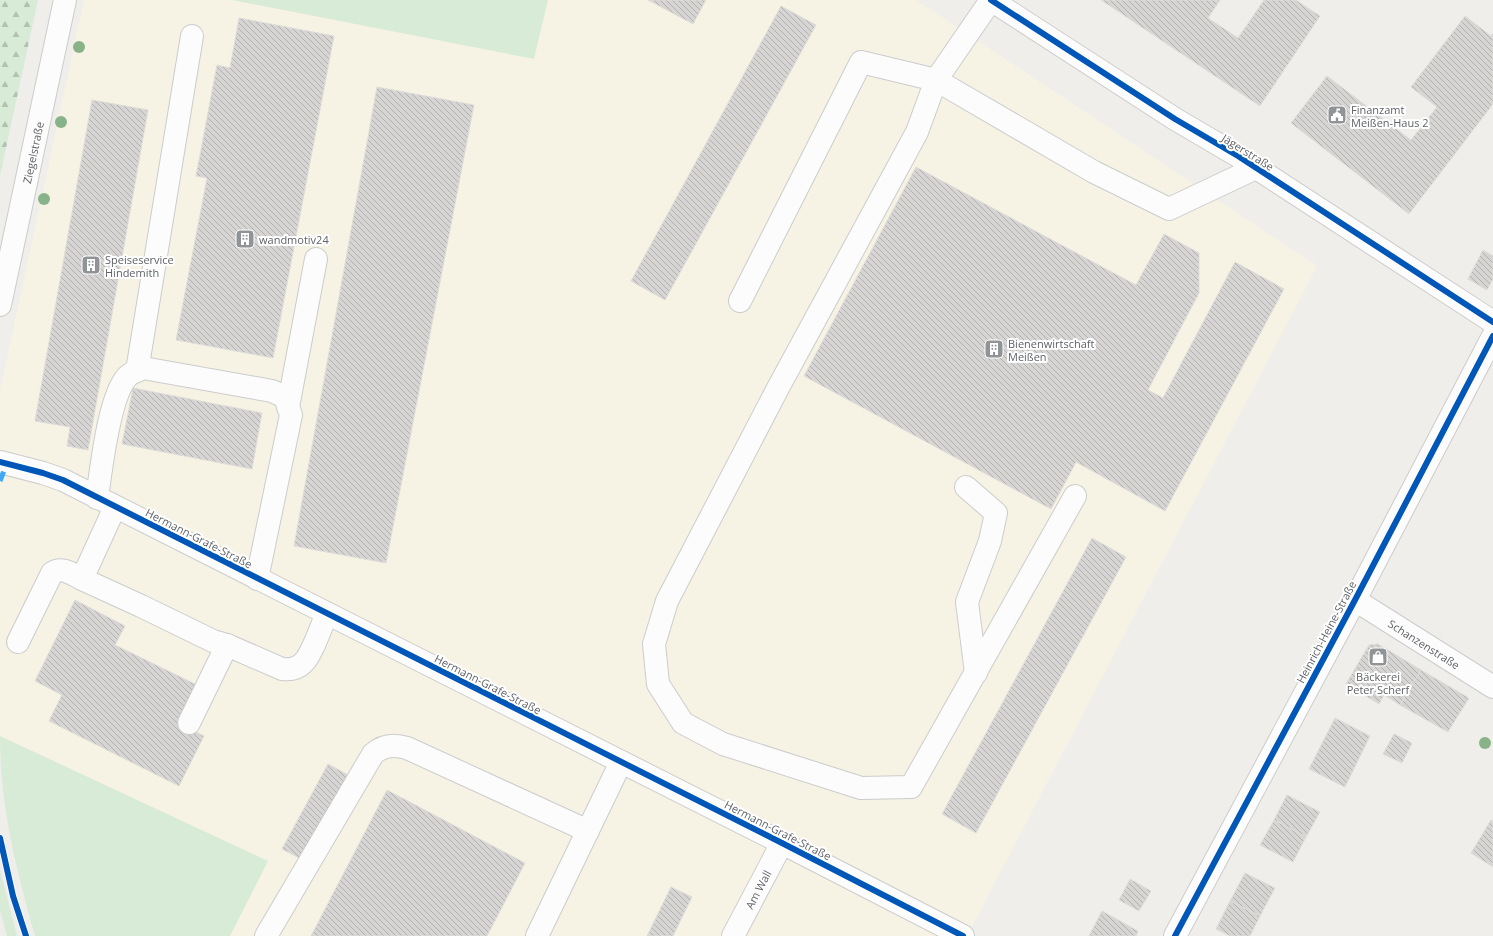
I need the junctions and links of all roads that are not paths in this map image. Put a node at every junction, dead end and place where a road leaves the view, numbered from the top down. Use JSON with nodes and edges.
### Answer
{"nodes":[{"id":1,"x":65,"y":0,"type":"edge"},
{"id":2,"x":991,"y":0,"type":"edge"},
{"id":3,"x":192,"y":36,"type":"dead end"},
{"id":4,"x":936,"y":80,"type":"junction"},
{"id":5,"x":1256,"y":168,"type":"junction"},
{"id":6,"x":316,"y":259,"type":"dead end"},
{"id":7,"x":740,"y":301,"type":"dead end"},
{"id":8,"x":0,"y":305,"type":"edge"},
{"id":9,"x":1493,"y":322,"type":"edge"},
{"id":10,"x":1493,"y":336,"type":"edge"},
{"id":11,"x":137,"y":371,"type":"junction"},
{"id":12,"x":288,"y":407,"type":"junction"},
{"id":13,"x":0,"y":462,"type":"edge"},
{"id":14,"x":966,"y":487,"type":"dead end"},
{"id":15,"x":1075,"y":496,"type":"dead end"},
{"id":16,"x":106,"y":503,"type":"junction"},
{"id":17,"x":82,"y":579,"type":"junction"},
{"id":18,"x":257,"y":579,"type":"junction"},
{"id":19,"x":1355,"y":600,"type":"junction"},
{"id":20,"x":327,"y":614,"type":"junction"},
{"id":21,"x":18,"y":642,"type":"dead end"},
{"id":22,"x":227,"y":645,"type":"junction"},
{"id":23,"x":976,"y":673,"type":"junction"},
{"id":24,"x":1493,"y":687,"type":"edge"},
{"id":25,"x":189,"y":723,"type":"dead end"},
{"id":26,"x":621,"y":762,"type":"junction"},
{"id":27,"x":588,"y":831,"type":"junction"},
{"id":28,"x":782,"y":843,"type":"junction"},
{"id":29,"x":266,"y":936,"type":"edge"},
{"id":30,"x":537,"y":936,"type":"edge"},
{"id":31,"x":733,"y":936,"type":"edge"},
{"id":32,"x":963,"y":936,"type":"edge"},
{"id":33,"x":1174,"y":936,"type":"edge"}],
"edges":[{"from":1,"to":8,"type":"street","name":"Ziegelstraße"},
{"from":2,"to":4,"type":"street"},
{"from":2,"to":5,"type":"street","name":"Jägerstraße"},
{"from":3,"to":11,"type":"street"},
{"from":4,"to":5,"type":"street"},
{"from":4,"to":7,"type":"street"},
{"from":4,"to":23,"type":"street"},
{"from":5,"to":9,"type":"street","name":"Jägerstraße"},
{"from":6,"to":12,"type":"street"},
{"from":10,"to":19,"type":"street","name":"Heinrich-Heine-Straße"},
{"from":11,"to":12,"type":"street"},
{"from":11,"to":16,"type":"street"},
{"from":12,"to":18,"type":"street"},
{"from":13,"to":16,"type":"street","name":"Hermann-Grafe-Straße"},
{"from":14,"to":23,"type":"street"},
{"from":15,"to":23,"type":"street"},
{"from":16,"to":17,"type":"street"},
{"from":16,"to":18,"type":"street","name":"Hermann-Grafe-Straße"},
{"from":17,"to":21,"type":"street"},
{"from":17,"to":22,"type":"street"},
{"from":18,"to":20,"type":"street","name":"Hermann-Grafe-Straße"},
{"from":19,"to":24,"type":"street","name":"Schanzenstraße"},
{"from":19,"to":33,"type":"street","name":"Heinrich-Heine-Straße"},
{"from":20,"to":22,"type":"street"},
{"from":20,"to":26,"type":"street","name":"Hermann-Grafe-Straße"},
{"from":22,"to":25,"type":"street"},
{"from":26,"to":27,"type":"street"},
{"from":26,"to":28,"type":"street","name":"Hermann-Grafe-Straße"},
{"from":27,"to":29,"type":"street"},
{"from":27,"to":30,"type":"street"},
{"from":28,"to":31,"type":"street","name":"Am Wall"},
{"from":28,"to":32,"type":"street","name":"Hermann-Grafe-Straße"}]}
